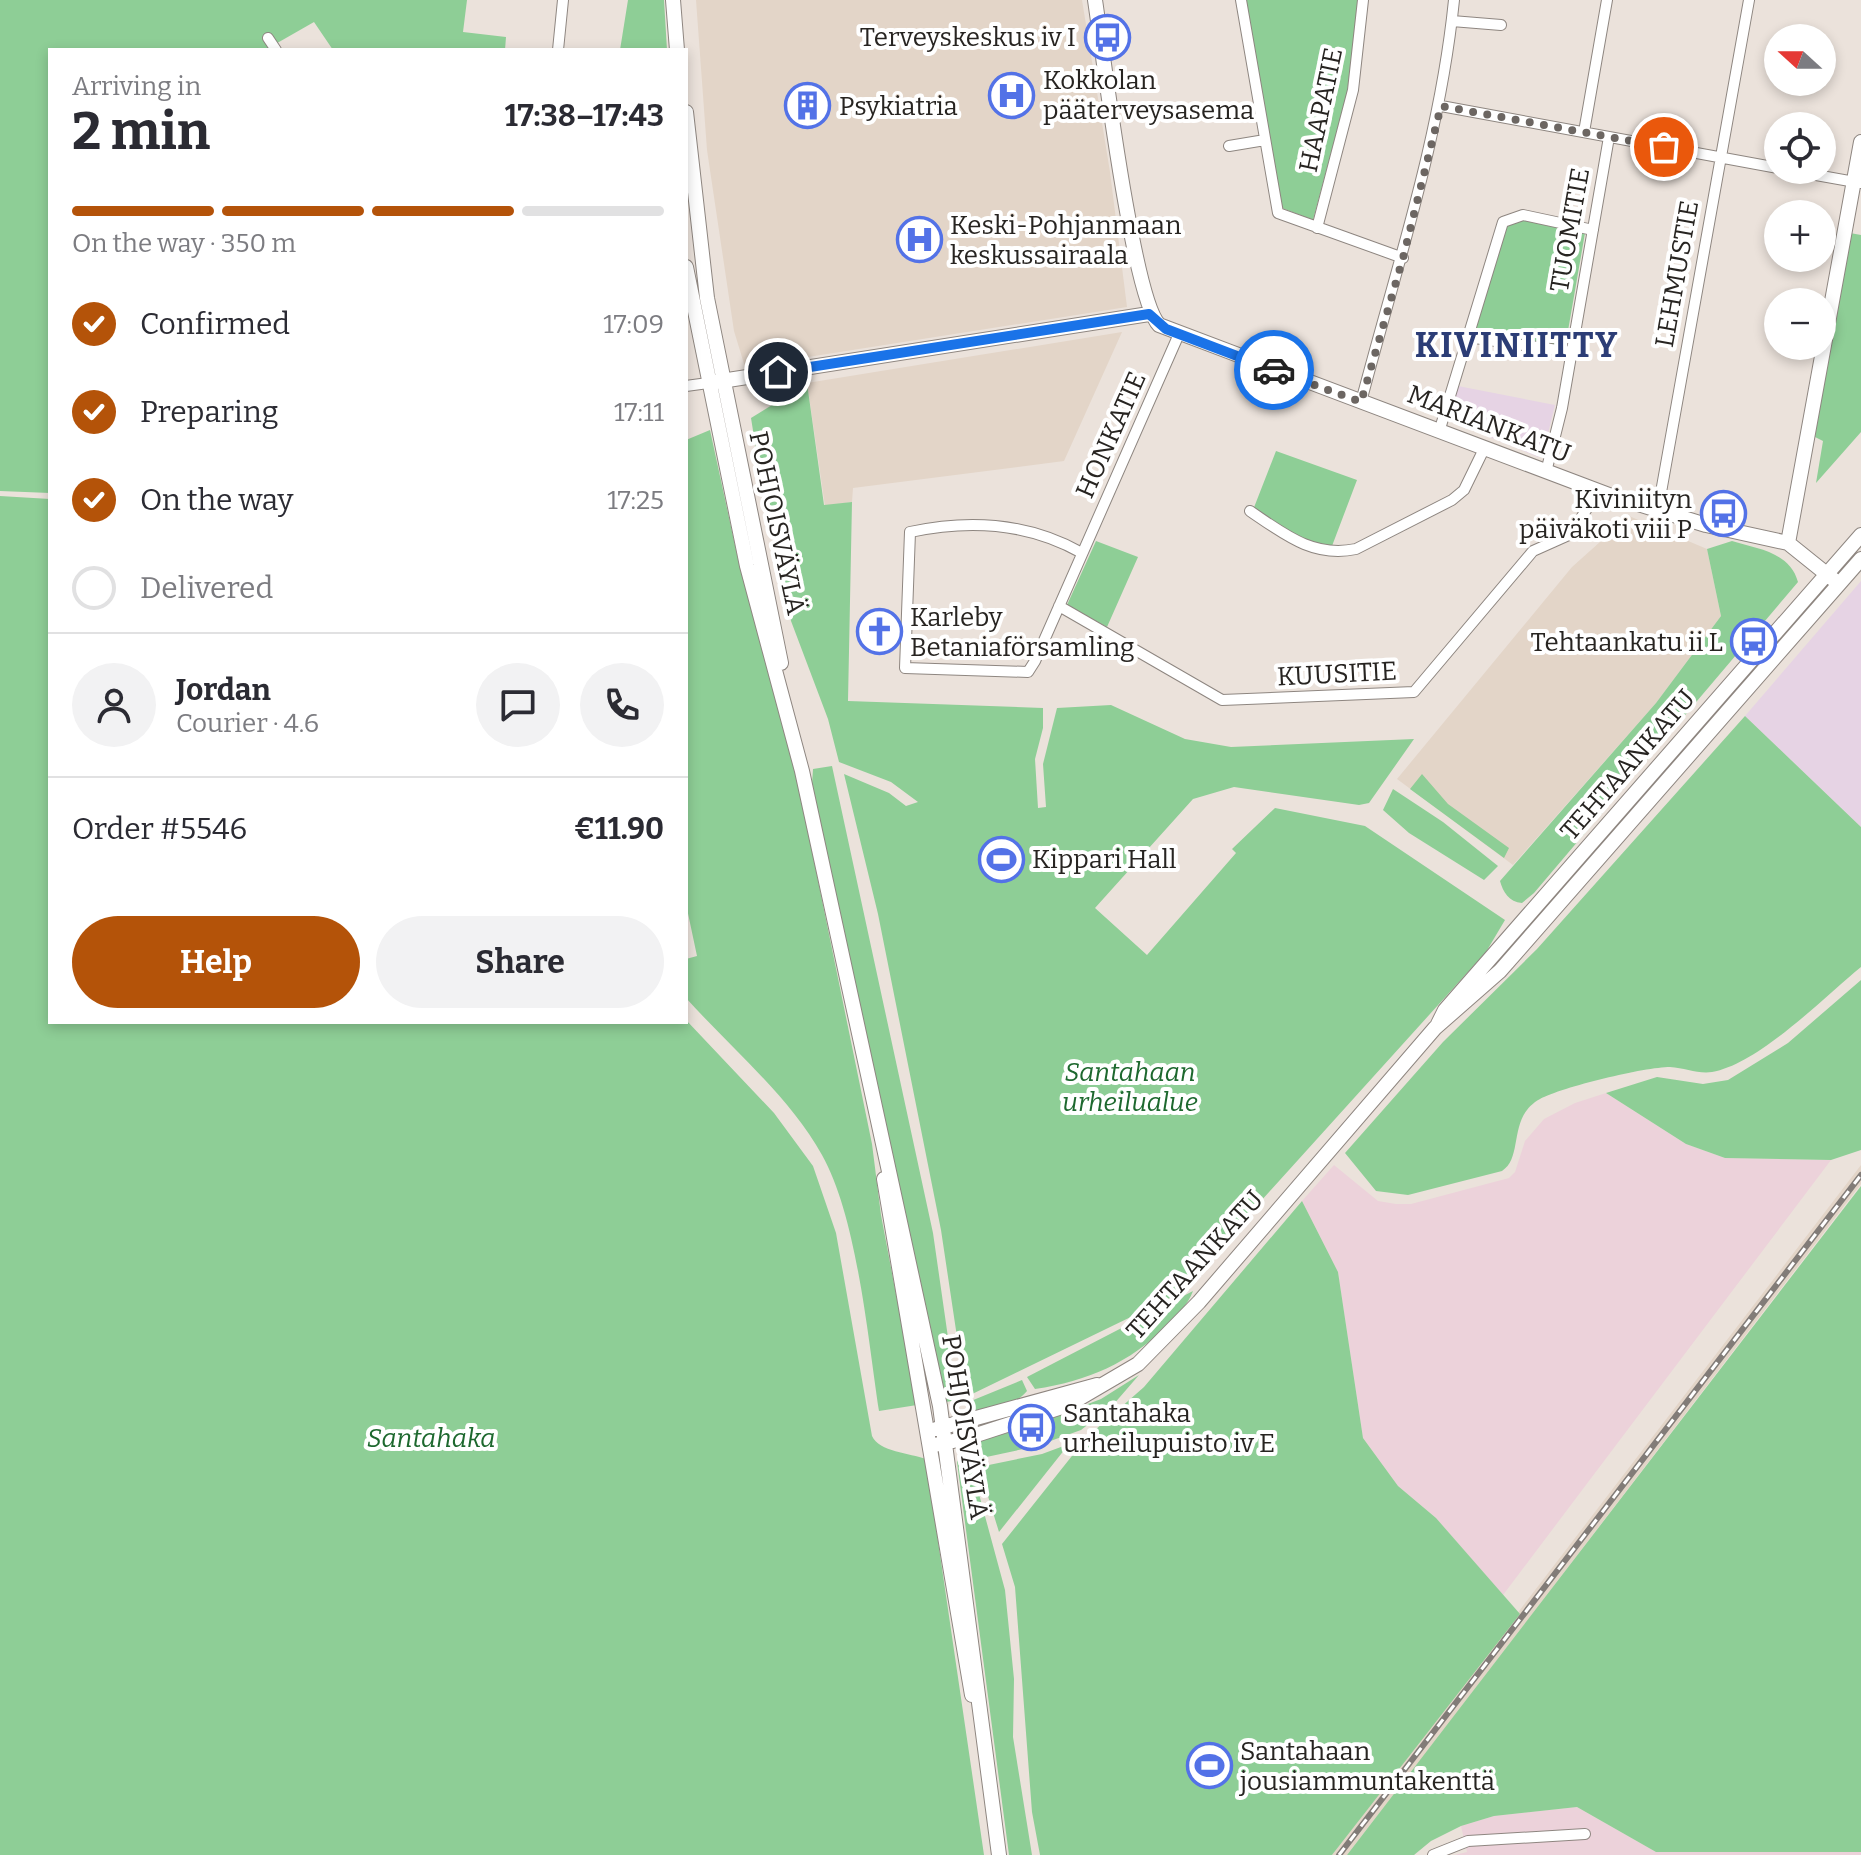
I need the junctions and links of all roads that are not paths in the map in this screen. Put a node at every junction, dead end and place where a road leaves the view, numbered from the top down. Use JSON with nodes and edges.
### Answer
{"nodes":[{"id":1,"x":563,"y":0,"type":"edge"},
{"id":2,"x":673,"y":0,"type":"edge"},
{"id":3,"x":1095,"y":0,"type":"edge"},
{"id":4,"x":1241,"y":0,"type":"edge"},
{"id":5,"x":1363,"y":0,"type":"edge"},
{"id":6,"x":1454,"y":0,"type":"edge"},
{"id":7,"x":1607,"y":0,"type":"edge"},
{"id":8,"x":1749,"y":0,"type":"edge"},
{"id":9,"x":1452,"y":21,"type":"junction"},
{"id":10,"x":1501,"y":25,"type":"dead end"},
{"id":11,"x":268,"y":38,"type":"dead end"},
{"id":12,"x":275,"y":48,"type":"edge"},
{"id":13,"x":558,"y":48,"type":"edge"},
{"id":14,"x":677,"y":48,"type":"edge"},
{"id":15,"x":1441,"y":106,"type":"junction"},
{"id":16,"x":1584,"y":132,"type":"junction"},
{"id":17,"x":688,"y":134,"type":"edge"},
{"id":18,"x":1609,"y":137,"type":"junction"},
{"id":19,"x":1265,"y":140,"type":"junction"},
{"id":20,"x":1861,"y":142,"type":"edge"},
{"id":21,"x":1229,"y":146,"type":"dead end"},
{"id":22,"x":1720,"y":158,"type":"junction"},
{"id":23,"x":1764,"y":166,"type":"edge"},
{"id":24,"x":1836,"y":178,"type":"edge"},
{"id":25,"x":1857,"y":182,"type":"edge"},
{"id":26,"x":1317,"y":228,"type":"junction"},
{"id":27,"x":1593,"y":230,"type":"junction"},
{"id":28,"x":1403,"y":258,"type":"junction"},
{"id":29,"x":688,"y":275,"type":"edge"},
{"id":30,"x":1149,"y":314,"type":"junction"},
{"id":31,"x":1179,"y":334,"type":"junction"},
{"id":32,"x":1468,"y":337,"type":"junction"},
{"id":33,"x":1571,"y":352,"type":"junction"},
{"id":34,"x":715,"y":382,"type":"junction"},
{"id":35,"x":688,"y":386,"type":"edge"},
{"id":36,"x":1361,"y":402,"type":"junction"},
{"id":37,"x":1439,"y":432,"type":"junction"},
{"id":38,"x":1484,"y":449,"type":"junction"},
{"id":39,"x":1546,"y":472,"type":"junction"},
{"id":40,"x":1598,"y":491,"type":"junction"},
{"id":41,"x":1658,"y":509,"type":"junction"},
{"id":42,"x":1250,"y":511,"type":"dead end"},
{"id":43,"x":1861,"y":535,"type":"edge"},
{"id":44,"x":1788,"y":543,"type":"junction"},
{"id":45,"x":1082,"y":553,"type":"junction"},
{"id":46,"x":1861,"y":559,"type":"edge"},
{"id":47,"x":1827,"y":573,"type":"junction"},
{"id":48,"x":1839,"y":584,"type":"junction"},
{"id":49,"x":1059,"y":606,"type":"junction"},
{"id":50,"x":1435,"y":1028,"type":"junction"},
{"id":51,"x":937,"y":1437,"type":"junction"},
{"id":52,"x":1585,"y":1834,"type":"dead end"},
{"id":53,"x":999,"y":1855,"type":"edge"},
{"id":54,"x":1433,"y":1855,"type":"edge"}],
"edges":[{"from":1,"to":13,"type":"street"},
{"from":2,"to":14,"type":"main road"},
{"from":3,"to":30,"type":"main road"},
{"from":4,"to":19,"type":"street"},
{"from":5,"to":26,"type":"street","name":"HAAPATIE"},
{"from":6,"to":9,"type":"street"},
{"from":7,"to":16,"type":"street"},
{"from":8,"to":22,"type":"street","name":"LEHMUSTIE"},
{"from":9,"to":10,"type":"street"},
{"from":9,"to":15,"type":"street"},
{"from":11,"to":12,"type":"street"},
{"from":15,"to":16,"type":"street"},
{"from":15,"to":28,"type":"street"},
{"from":16,"to":18,"type":"street"},
{"from":17,"to":34,"type":"main road","name":"POHJOISVÄYLÄ"},
{"from":18,"to":22,"type":"street"},
{"from":18,"to":27,"type":"street","name":"TUOMITIE"},
{"from":19,"to":21,"type":"street"},
{"from":19,"to":26,"type":"street"},
{"from":20,"to":25,"type":"main road"},
{"from":22,"to":23,"type":"street"},
{"from":22,"to":41,"type":"street","name":"LEHMUSTIE"},
{"from":24,"to":25,"type":"street"},
{"from":25,"to":44,"type":"main road"},
{"from":26,"to":28,"type":"street"},
{"from":27,"to":32,"type":"street"},
{"from":27,"to":33,"type":"street","name":"TUOMITIE"},
{"from":28,"to":36,"type":"street"},
{"from":29,"to":34,"type":"main road","name":"POHJOISVÄYLÄ"},
{"from":30,"to":31,"type":"main road","name":"MARIANKATU"},
{"from":30,"to":34,"type":"main road"},
{"from":31,"to":36,"type":"main road","name":"MARIANKATU"},
{"from":31,"to":45,"type":"street","name":"HONKATIE"},
{"from":32,"to":33,"type":"street"},
{"from":32,"to":37,"type":"street"},
{"from":33,"to":39,"type":"street","name":"TUOMITIE"},
{"from":34,"to":35,"type":"street"},
{"from":34,"to":51,"type":"main road","name":"POHJOISVÄYLÄ"},
{"from":36,"to":37,"type":"main road","name":"MARIANKATU"},
{"from":37,"to":38,"type":"main road","name":"MARIANKATU"},
{"from":38,"to":39,"type":"main road","name":"MARIANKATU"},
{"from":38,"to":42,"type":"street"},
{"from":39,"to":40,"type":"main road","name":"MARIANKATU"},
{"from":40,"to":41,"type":"main road","name":"MARIANKATU"},
{"from":40,"to":49,"type":"street","name":"KUUSITIE"},
{"from":41,"to":44,"type":"main road","name":"MARIANKATU"},
{"from":43,"to":47,"type":"main road","name":"TEHTAANKATU"},
{"from":44,"to":47,"type":"main road","name":"MARIANKATU"},
{"from":45,"to":49,"type":"street","name":"HONKATIE"},
{"from":45,"to":49,"type":"street","name":"HONKATIE"},
{"from":46,"to":48,"type":"main road","name":"TEHTAANKATU"},
{"from":47,"to":48,"type":"main road","name":"MARIANKATU"},
{"from":47,"to":50,"type":"main road","name":"TEHTAANKATU"},
{"from":48,"to":50,"type":"main road","name":"TEHTAANKATU"},
{"from":50,"to":51,"type":"main road","name":"TEHTAANKATU"},
{"from":51,"to":53,"type":"main road","name":"POHJOISVÄYLÄ"},
{"from":52,"to":54,"type":"street"}]}
